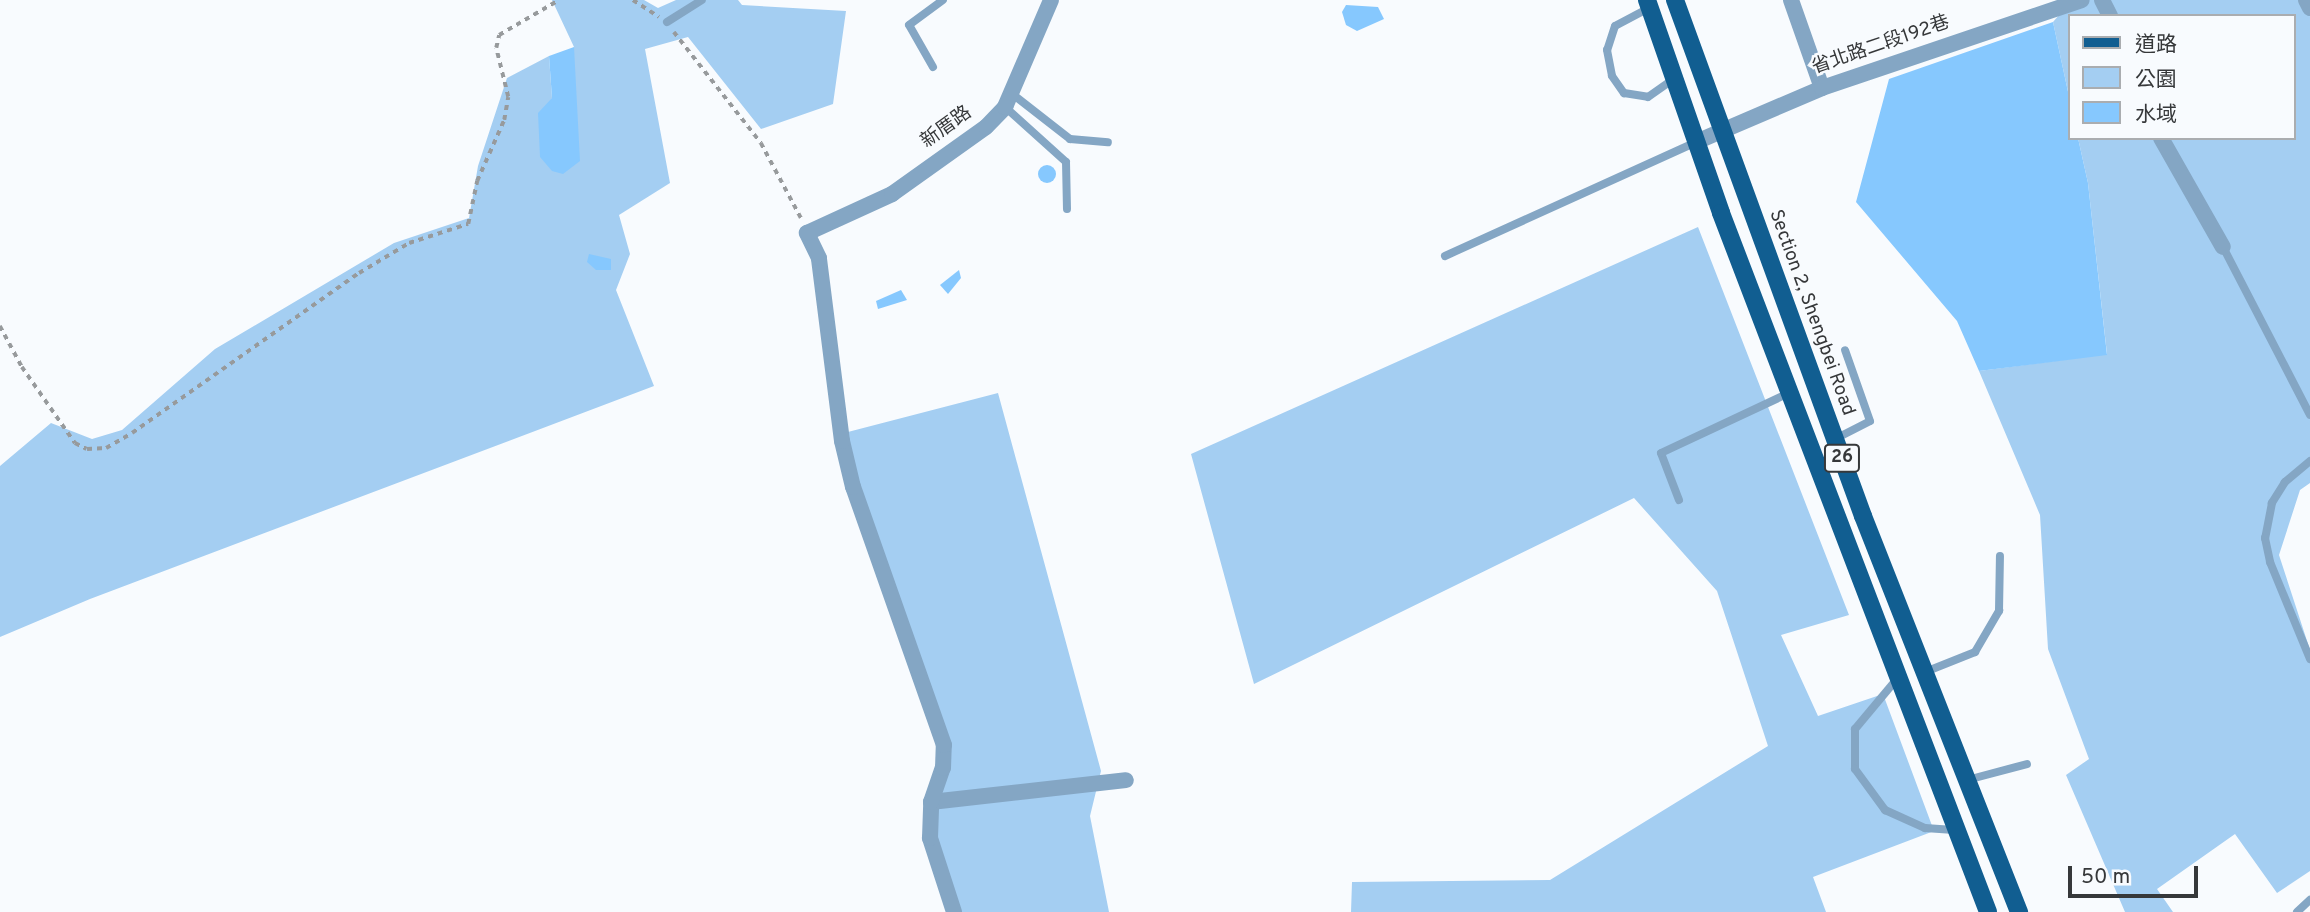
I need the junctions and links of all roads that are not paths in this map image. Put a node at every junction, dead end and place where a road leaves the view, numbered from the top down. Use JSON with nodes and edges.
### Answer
{"nodes":[{"id":1,"x":702,"y":0,"type":"edge"},
{"id":2,"x":943,"y":0,"type":"edge"},
{"id":3,"x":1051,"y":0,"type":"edge"},
{"id":4,"x":1675,"y":0,"type":"edge"},
{"id":5,"x":1791,"y":0,"type":"edge"},
{"id":6,"x":2306,"y":0,"type":"edge"},
{"id":7,"x":2076,"y":1,"type":"edge"},
{"id":8,"x":1648,"y":4,"type":"edge"},
{"id":9,"x":2310,"y":8,"type":"edge"},
{"id":10,"x":667,"y":22,"type":"road end"},
{"id":11,"x":933,"y":67,"type":"dead end"},
{"id":12,"x":1675,"y":78,"type":"junction"},
{"id":13,"x":1822,"y":88,"type":"junction"},
{"id":14,"x":1008,"y":100,"type":"junction"},
{"id":15,"x":1723,"y":130,"type":"junction"},
{"id":16,"x":2162,"y":140,"type":"edge"},
{"id":17,"x":1108,"y":142,"type":"dead end"},
{"id":18,"x":1696,"y":142,"type":"junction"},
{"id":19,"x":1067,"y":209,"type":"dead end"},
{"id":20,"x":2223,"y":247,"type":"joint"},
{"id":21,"x":1445,"y":256,"type":"dead end"},
{"id":22,"x":1845,"y":350,"type":"dead end"},
{"id":23,"x":1789,"y":393,"type":"junction"},
{"id":24,"x":2310,"y":415,"type":"edge"},
{"id":25,"x":1835,"y":439,"type":"junction"},
{"id":26,"x":2310,"y":461,"type":"edge"},
{"id":27,"x":1679,"y":500,"type":"dead end"},
{"id":28,"x":2000,"y":556,"type":"dead end"},
{"id":29,"x":2310,"y":659,"type":"edge"},
{"id":30,"x":1922,"y":673,"type":"junction"},
{"id":31,"x":1896,"y":680,"type":"junction"},
{"id":32,"x":2027,"y":764,"type":"dead end"},
{"id":33,"x":1126,"y":780,"type":"dead end"},
{"id":34,"x":1964,"y":781,"type":"junction"},
{"id":35,"x":931,"y":802,"type":"junction"},
{"id":36,"x":1954,"y":830,"type":"junction"},
{"id":37,"x":2310,"y":900,"type":"edge"},
{"id":38,"x":954,"y":912,"type":"edge"},
{"id":39,"x":1988,"y":912,"type":"edge"},
{"id":40,"x":2019,"y":912,"type":"edge"},
{"id":41,"x":2297,"y":912,"type":"edge"}],
"edges":[{"from":1,"to":10,"type":"lane"},
{"from":2,"to":11,"type":"lane"},
{"from":3,"to":14,"type":"street","name":"新厝路"},
{"from":4,"to":15,"type":"main road","name":"Section 2, Shengbei Road","number":"26"},
{"from":5,"to":13,"type":"street"},
{"from":6,"to":9,"type":"street"},
{"from":7,"to":13,"type":"street","name":"省北路二段192巷"},
{"from":8,"to":12,"type":"main road","number":"26"},
{"from":8,"to":12,"type":"lane"},
{"from":12,"to":18,"type":"main road","number":"26"},
{"from":13,"to":15,"type":"street","name":"省北路二段192巷"},
{"from":14,"to":17,"type":"lane"},
{"from":14,"to":19,"type":"lane"},
{"from":14,"to":35,"type":"street","name":"新厝路"},
{"from":15,"to":18,"type":"street","name":"省北路二段192巷"},
{"from":15,"to":25,"type":"main road","name":"Section 2, Shengbei Road","number":"26"},
{"from":16,"to":20,"type":"street"},
{"from":18,"to":21,"type":"lane"},
{"from":18,"to":23,"type":"main road","number":"26"},
{"from":20,"to":24,"type":"lane"},
{"from":22,"to":25,"type":"lane"},
{"from":23,"to":27,"type":"lane"},
{"from":23,"to":31,"type":"main road","number":"26"},
{"from":25,"to":30,"type":"main road","name":"Section 2, Shengbei Road","number":"26"},
{"from":26,"to":29,"type":"lane"},
{"from":28,"to":30,"type":"lane"},
{"from":30,"to":34,"type":"main road","name":"Section 2, Shengbei Road","number":"26"},
{"from":31,"to":36,"type":"main road","number":"26"},
{"from":31,"to":36,"type":"lane"},
{"from":32,"to":34,"type":"lane"},
{"from":33,"to":35,"type":"street"},
{"from":34,"to":40,"type":"main road","name":"Section 2, Shengbei Road","number":"26"},
{"from":35,"to":38,"type":"street"},
{"from":36,"to":39,"type":"main road","number":"26"},
{"from":37,"to":41,"type":"lane"}]}
